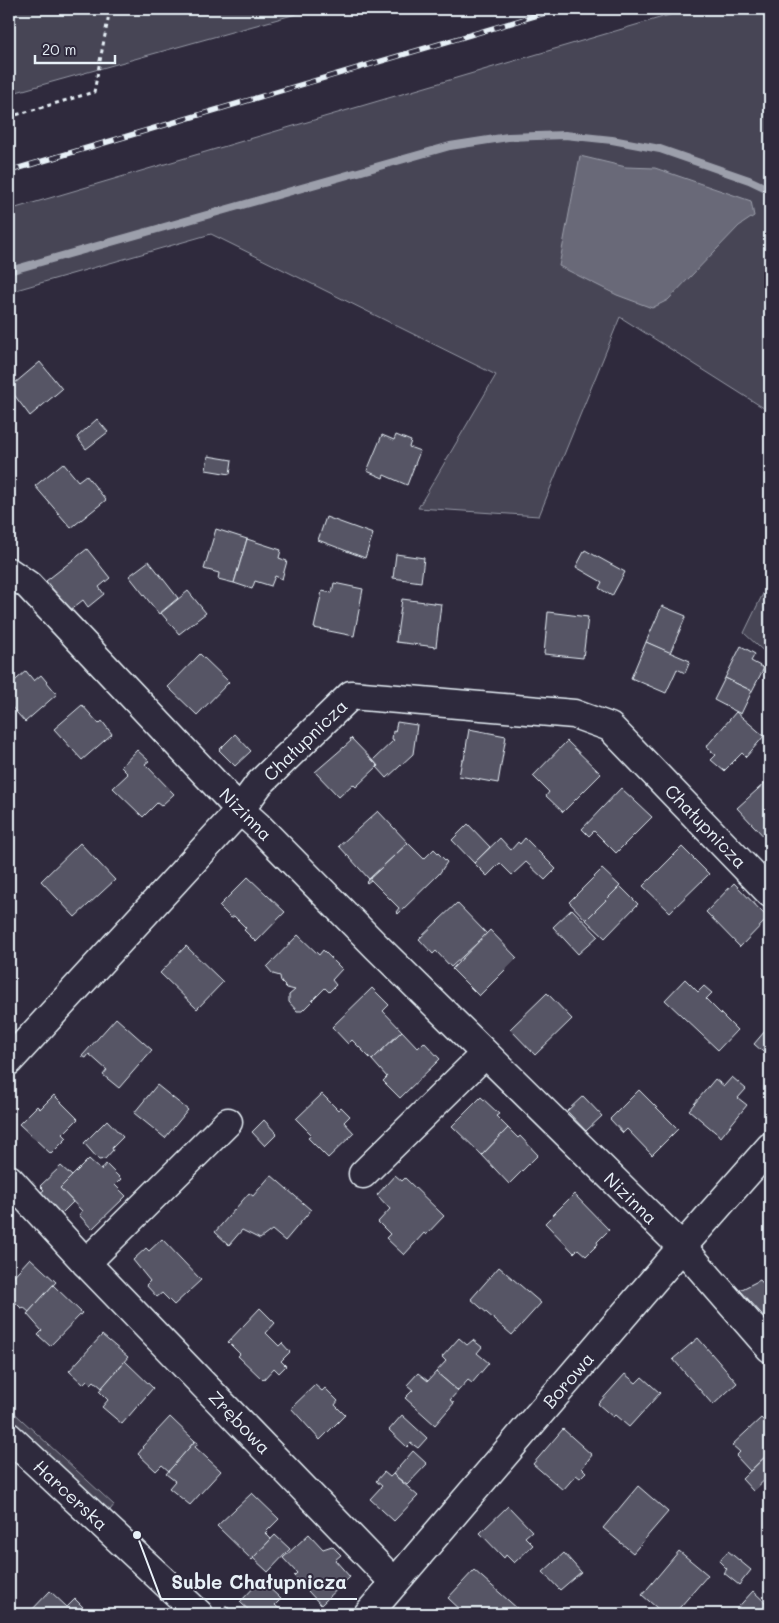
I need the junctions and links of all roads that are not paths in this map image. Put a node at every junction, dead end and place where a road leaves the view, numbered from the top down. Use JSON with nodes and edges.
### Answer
{"nodes":[{"id":1,"x":9,"y":572,"type":"edge"},
{"id":2,"x":240,"y":810,"type":"junction"},
{"id":3,"x":770,"y":893,"type":"edge"},
{"id":4,"x":485,"y":1054,"type":"junction"},
{"id":5,"x":9,"y":1061,"type":"edge"},
{"id":6,"x":228,"y":1122,"type":"dead end"},
{"id":7,"x":770,"y":1147,"type":"edge"},
{"id":8,"x":363,"y":1174,"type":"dead end"},
{"id":9,"x":9,"y":1179,"type":"edge"},
{"id":10,"x":682,"y":1247,"type":"junction"},
{"id":11,"x":86,"y":1263,"type":"junction"},
{"id":12,"x":770,"y":1348,"type":"edge"},
{"id":13,"x":9,"y":1438,"type":"edge"},
{"id":14,"x":394,"y":1582,"type":"junction"},
{"id":15,"x":199,"y":1614,"type":"edge"},
{"id":16,"x":368,"y":1614,"type":"edge"}],
"edges":[{"from":1,"to":2,"type":"street","name":"Nizinna"},
{"from":2,"to":3,"type":"street","name":"Chałupnicza"},
{"from":2,"to":4,"type":"street","name":"Nizinna"},
{"from":2,"to":5,"type":"street","name":"Chałupnicza"},
{"from":4,"to":8,"type":"street"},
{"from":4,"to":10,"type":"street","name":"Nizinna"},
{"from":6,"to":11,"type":"street"},
{"from":7,"to":10,"type":"street","name":"Borowa"},
{"from":9,"to":11,"type":"street","name":"Zrębowa"},
{"from":10,"to":12,"type":"street","name":"Nizinna"},
{"from":10,"to":14,"type":"street","name":"Borowa"},
{"from":11,"to":14,"type":"street","name":"Zrębowa"},
{"from":13,"to":15,"type":"street","name":"Harcerska"},
{"from":14,"to":16,"type":"street","name":"Borowa"}]}
